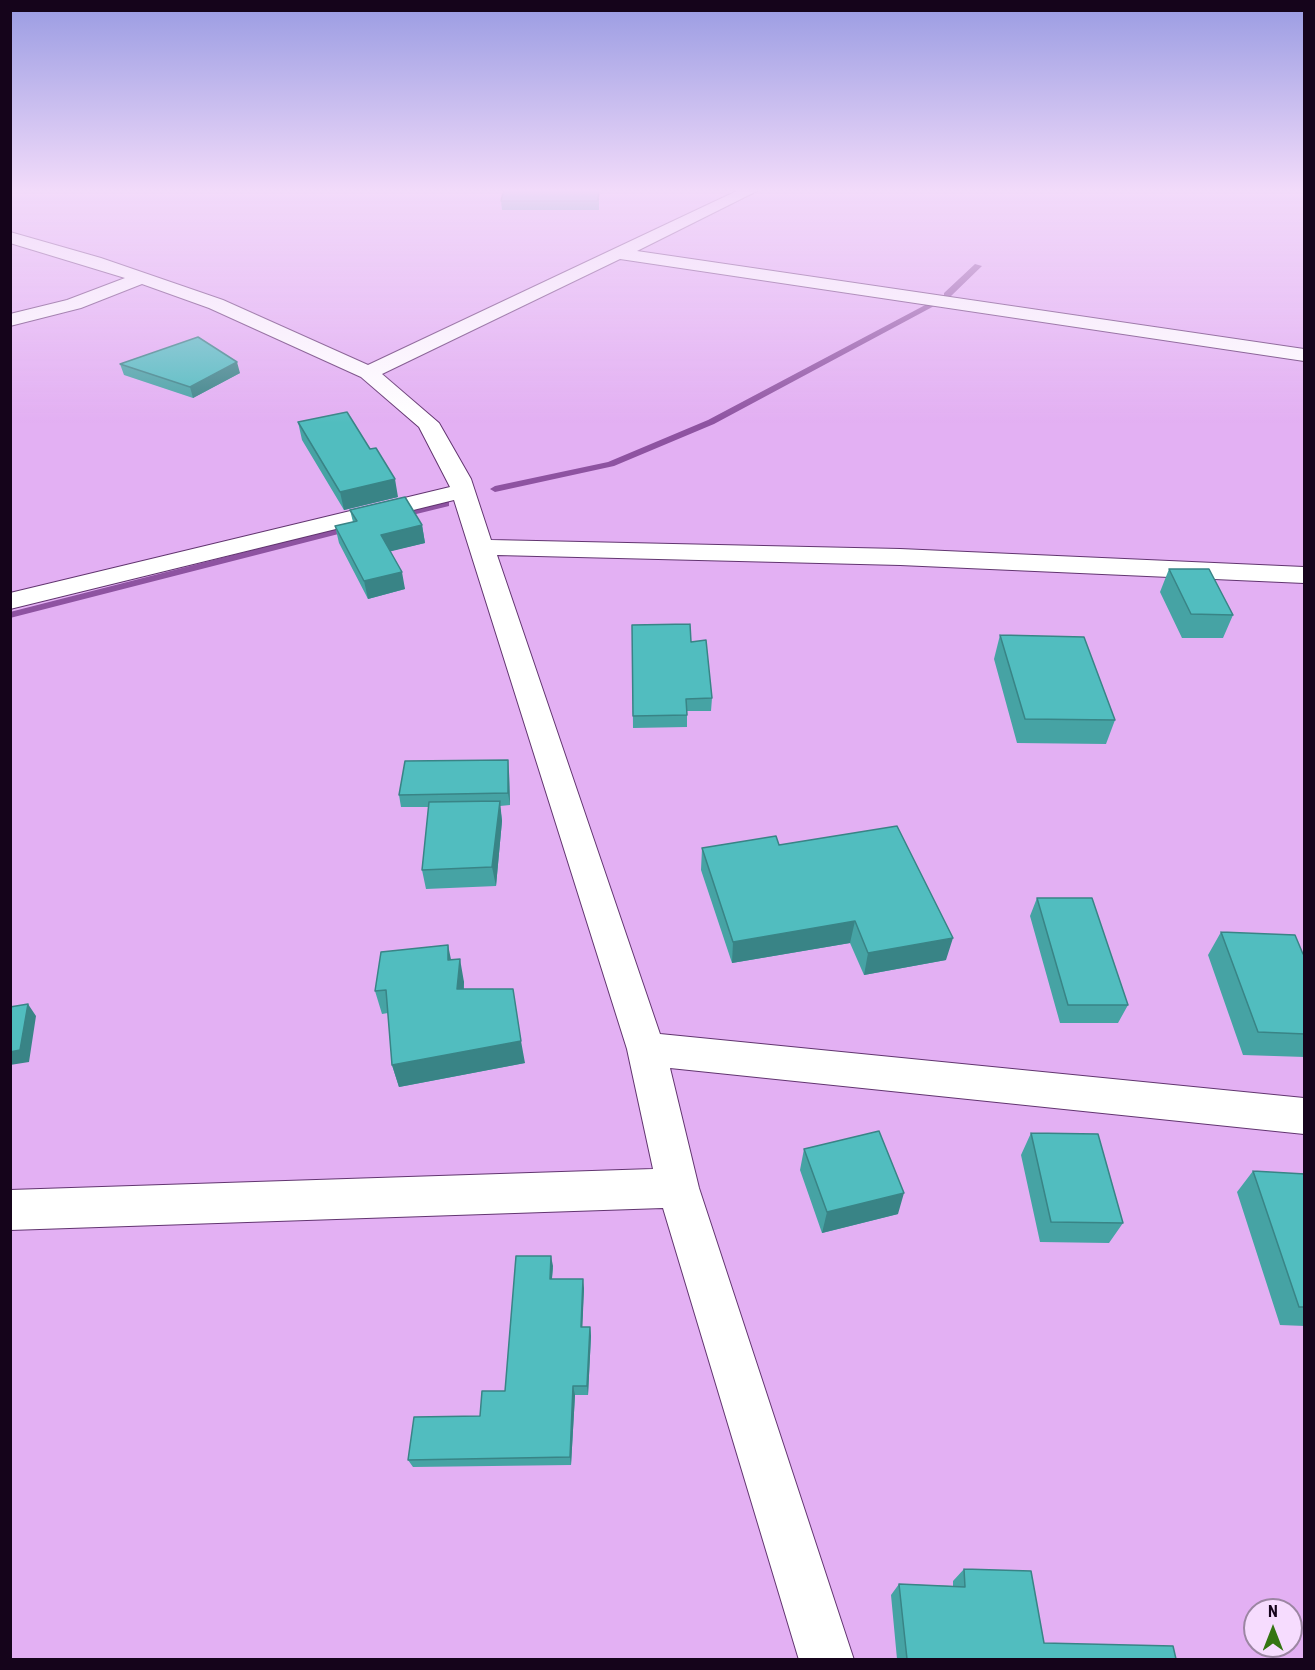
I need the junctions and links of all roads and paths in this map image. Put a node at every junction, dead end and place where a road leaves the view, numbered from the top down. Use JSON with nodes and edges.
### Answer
{"nodes":[{"id":1,"x":106,"y":267,"type":"edge"},
{"id":2,"x":592,"y":267,"type":"edge"},
{"id":3,"x":707,"y":267,"type":"edge"},
{"id":4,"x":142,"y":278,"type":"junction"},
{"id":5,"x":10,"y":320,"type":"edge"},
{"id":6,"x":1305,"y":355,"type":"edge"},
{"id":7,"x":368,"y":373,"type":"junction"},
{"id":8,"x":463,"y":491,"type":"junction"},
{"id":9,"x":481,"y":547,"type":"junction"},
{"id":10,"x":1305,"y":574,"type":"edge"},
{"id":11,"x":10,"y":601,"type":"edge"},
{"id":12,"x":646,"y":1049,"type":"junction"},
{"id":13,"x":1305,"y":1116,"type":"edge"},
{"id":14,"x":678,"y":1188,"type":"junction"},
{"id":15,"x":10,"y":1210,"type":"edge"},
{"id":16,"x":827,"y":1659,"type":"edge"}],
"edges":[{"from":1,"to":4,"type":"street"},
{"from":2,"to":7,"type":"street"},
{"from":3,"to":6,"type":"street"},
{"from":4,"to":5,"type":"street"},
{"from":4,"to":7,"type":"street"},
{"from":7,"to":8,"type":"street"},
{"from":8,"to":9,"type":"street"},
{"from":8,"to":11,"type":"street"},
{"from":9,"to":10,"type":"street"},
{"from":9,"to":12,"type":"street"},
{"from":12,"to":13,"type":"street"},
{"from":12,"to":14,"type":"street"},
{"from":14,"to":15,"type":"street"},
{"from":14,"to":16,"type":"street"}]}
